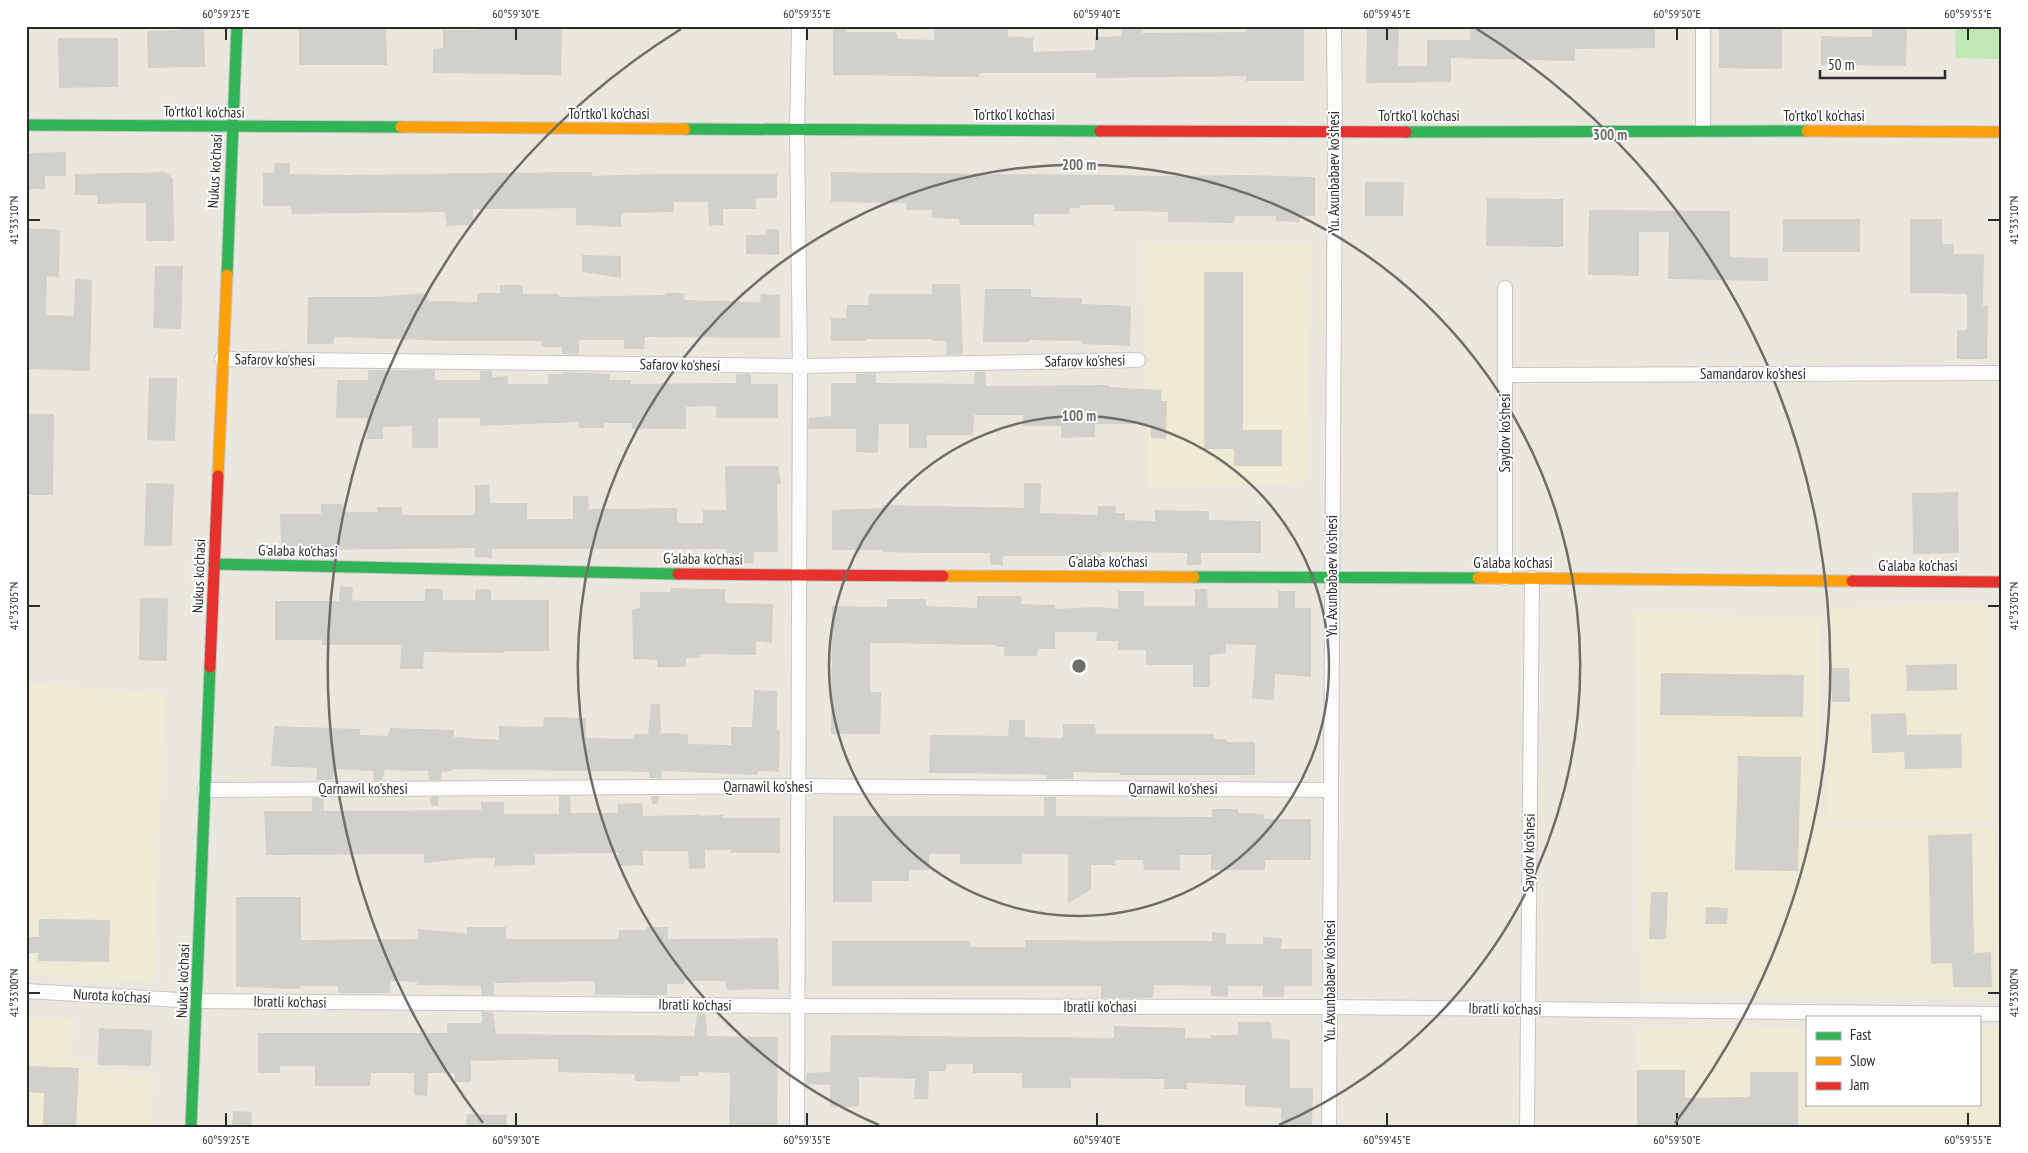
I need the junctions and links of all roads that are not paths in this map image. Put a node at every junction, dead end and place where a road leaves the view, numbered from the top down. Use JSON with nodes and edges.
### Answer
{"nodes":[{"id":1,"x":237,"y":26,"type":"edge"},
{"id":2,"x":799,"y":26,"type":"edge"},
{"id":3,"x":1334,"y":26,"type":"edge"},
{"id":4,"x":1703,"y":26,"type":"edge"},
{"id":5,"x":26,"y":125,"type":"edge"},
{"id":6,"x":232,"y":127,"type":"junction"},
{"id":7,"x":797,"y":129,"type":"junction"},
{"id":8,"x":1703,"y":130,"type":"junction"},
{"id":9,"x":1335,"y":132,"type":"junction"},
{"id":10,"x":2002,"y":132,"type":"edge"},
{"id":11,"x":1505,"y":288,"type":"dead end"},
{"id":12,"x":222,"y":359,"type":"junction"},
{"id":13,"x":1138,"y":360,"type":"dead end"},
{"id":14,"x":800,"y":366,"type":"junction"},
{"id":15,"x":2002,"y":374,"type":"edge"},
{"id":16,"x":1505,"y":375,"type":"junction"},
{"id":17,"x":214,"y":564,"type":"junction"},
{"id":18,"x":799,"y":576,"type":"junction"},
{"id":19,"x":1332,"y":577,"type":"junction"},
{"id":20,"x":1505,"y":578,"type":"junction"},
{"id":21,"x":1532,"y":578,"type":"junction"},
{"id":22,"x":2002,"y":582,"type":"edge"},
{"id":23,"x":798,"y":786,"type":"junction"},
{"id":24,"x":205,"y":790,"type":"junction"},
{"id":25,"x":1331,"y":790,"type":"junction"},
{"id":26,"x":26,"y":991,"type":"edge"},
{"id":27,"x":197,"y":1001,"type":"junction"},
{"id":28,"x":798,"y":1006,"type":"junction"},
{"id":29,"x":1330,"y":1007,"type":"junction"},
{"id":30,"x":1527,"y":1009,"type":"junction"},
{"id":31,"x":2002,"y":1014,"type":"edge"},
{"id":32,"x":191,"y":1127,"type":"edge"},
{"id":33,"x":797,"y":1127,"type":"edge"},
{"id":34,"x":1329,"y":1127,"type":"edge"},
{"id":35,"x":1527,"y":1127,"type":"edge"}],
"edges":[{"from":1,"to":6,"type":"street","name":"Nukus ko'chasi"},
{"from":2,"to":7,"type":"street"},
{"from":3,"to":9,"type":"street","name":"Yu. Axunbabaev ko'shesi"},
{"from":4,"to":8,"type":"street"},
{"from":5,"to":6,"type":"street","name":"To'rtko'l ko'chasi"},
{"from":6,"to":7,"type":"street","name":"To'rtko'l ko'chasi"},
{"from":6,"to":12,"type":"street","name":"Nukus ko'chasi"},
{"from":7,"to":9,"type":"street","name":"To'rtko'l ko'chasi"},
{"from":7,"to":14,"type":"street"},
{"from":8,"to":9,"type":"street","name":"To'rtko'l ko'chasi"},
{"from":8,"to":10,"type":"street","name":"To'rtko'l ko'chasi"},
{"from":9,"to":19,"type":"street","name":"Yu. Axunbabaev ko'shesi"},
{"from":11,"to":16,"type":"street","name":"Saydov ko'shesi"},
{"from":12,"to":14,"type":"street","name":"Safarov ko'shesi"},
{"from":12,"to":17,"type":"street","name":"Nukus ko'chasi"},
{"from":13,"to":14,"type":"street","name":"Safarov ko'shesi"},
{"from":14,"to":18,"type":"street"},
{"from":15,"to":16,"type":"street","name":"Samandarov ko'shesi"},
{"from":16,"to":20,"type":"street","name":"Saydov ko'shesi"},
{"from":17,"to":18,"type":"street","name":"G'alaba ko'chasi"},
{"from":17,"to":24,"type":"street","name":"Nukus ko'chasi"},
{"from":18,"to":19,"type":"street","name":"G'alaba ko'chasi"},
{"from":18,"to":23,"type":"street"},
{"from":19,"to":20,"type":"street","name":"G'alaba ko'chasi"},
{"from":19,"to":25,"type":"street","name":"Yu. Axunbabaev ko'shesi"},
{"from":20,"to":21,"type":"street","name":"G'alaba ko'chasi"},
{"from":21,"to":22,"type":"street","name":"G'alaba ko'chasi"},
{"from":21,"to":30,"type":"street","name":"Saydov ko'shesi"},
{"from":23,"to":24,"type":"street","name":"Qarnawil ko'shesi"},
{"from":23,"to":25,"type":"street","name":"Qarnawil ko'shesi"},
{"from":23,"to":28,"type":"street"},
{"from":24,"to":27,"type":"street","name":"Nukus ko'chasi"},
{"from":25,"to":29,"type":"street","name":"Yu. Axunbabaev ko'shesi"},
{"from":26,"to":27,"type":"street","name":"Nurota ko'chasi"},
{"from":27,"to":28,"type":"street","name":"Ibratli ko'chasi"},
{"from":27,"to":32,"type":"street","name":"Nukus ko'chasi"},
{"from":28,"to":29,"type":"street","name":"Ibratli ko'chasi"},
{"from":28,"to":33,"type":"street"},
{"from":29,"to":30,"type":"street","name":"Ibratli ko'chasi"},
{"from":29,"to":34,"type":"street","name":"Yu. Axunbabaev ko'shesi"},
{"from":30,"to":31,"type":"street","name":"Ibratli ko'chasi"},
{"from":30,"to":35,"type":"street","name":"Saydov ko'shesi"}]}
